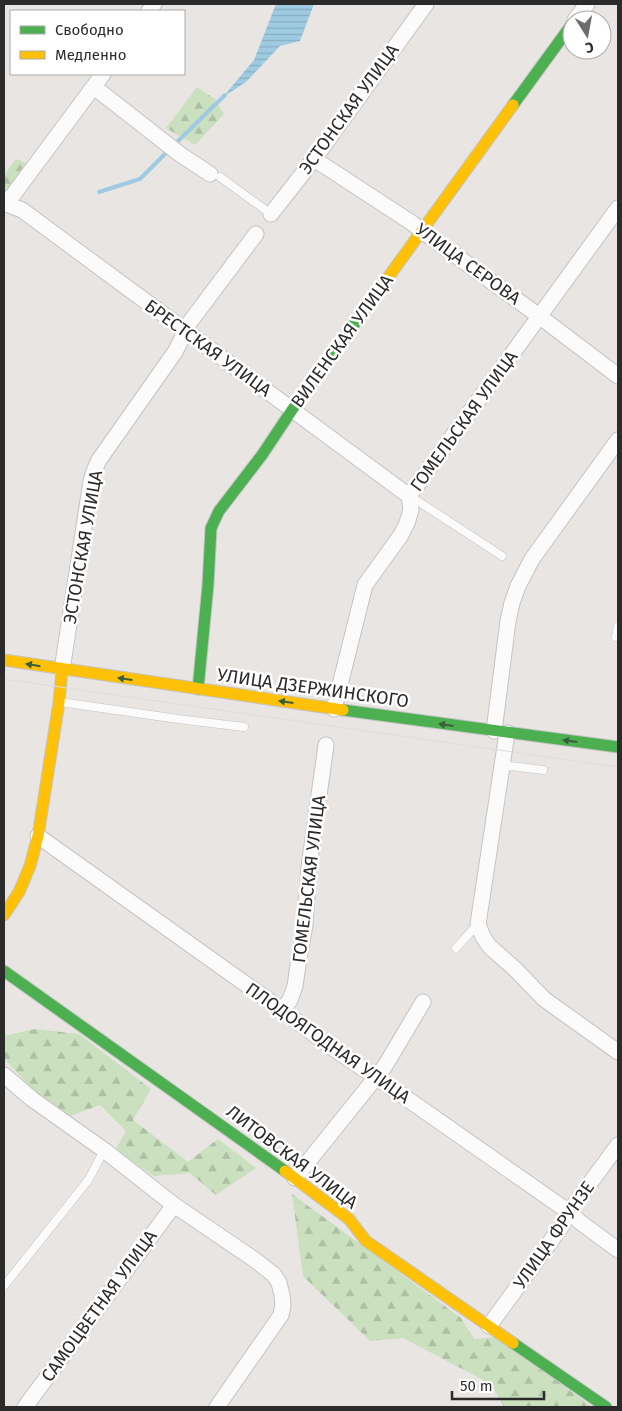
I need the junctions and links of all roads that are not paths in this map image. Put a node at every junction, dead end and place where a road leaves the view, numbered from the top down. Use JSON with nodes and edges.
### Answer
{"nodes":[{"id":1,"x":426,"y":4,"type":"edge"},
{"id":2,"x":562,"y":38,"type":"edge"},
{"id":3,"x":103,"y":75,"type":"edge"},
{"id":4,"x":94,"y":87,"type":"junction"},
{"id":5,"x":314,"y":159,"type":"junction"},
{"id":6,"x":215,"y":176,"type":"joint"},
{"id":7,"x":4,"y":203,"type":"edge"},
{"id":8,"x":618,"y":208,"type":"edge"},
{"id":9,"x":271,"y":214,"type":"joint"},
{"id":10,"x":422,"y":231,"type":"junction"},
{"id":11,"x":256,"y":234,"type":"dead end"},
{"id":12,"x":539,"y":316,"type":"junction"},
{"id":13,"x":185,"y":332,"type":"junction"},
{"id":14,"x":618,"y":376,"type":"edge"},
{"id":15,"x":292,"y":410,"type":"junction"},
{"id":16,"x":618,"y":440,"type":"edge"},
{"id":17,"x":409,"y":496,"type":"junction"},
{"id":18,"x":502,"y":556,"type":"dead end"},
{"id":19,"x":618,"y":626,"type":"edge"},
{"id":20,"x":616,"y":637,"type":"dead end"},
{"id":21,"x":4,"y":660,"type":"edge"},
{"id":22,"x":62,"y":670,"type":"junction"},
{"id":23,"x":198,"y":689,"type":"junction"},
{"id":24,"x":59,"y":702,"type":"junction"},
{"id":25,"x":334,"y":709,"type":"junction"},
{"id":26,"x":244,"y":727,"type":"dead end"},
{"id":27,"x":500,"y":732,"type":"junction"},
{"id":28,"x":326,"y":745,"type":"dead end"},
{"id":29,"x":618,"y":747,"type":"edge"},
{"id":30,"x":502,"y":765,"type":"junction"},
{"id":31,"x":543,"y":770,"type":"dead end"},
{"id":32,"x":38,"y":836,"type":"junction"},
{"id":33,"x":4,"y":915,"type":"edge"},
{"id":34,"x":478,"y":924,"type":"junction"},
{"id":35,"x":456,"y":948,"type":"dead end"},
{"id":36,"x":4,"y":971,"type":"edge"},
{"id":37,"x":423,"y":1002,"type":"dead end"},
{"id":38,"x":282,"y":1010,"type":"junction"},
{"id":39,"x":618,"y":1052,"type":"edge"},
{"id":40,"x":4,"y":1075,"type":"edge"},
{"id":41,"x":376,"y":1077,"type":"junction"},
{"id":42,"x":618,"y":1146,"type":"edge"},
{"id":43,"x":104,"y":1150,"type":"junction"},
{"id":44,"x":295,"y":1178,"type":"junction"},
{"id":45,"x":174,"y":1205,"type":"junction"},
{"id":46,"x":569,"y":1212,"type":"junction"},
{"id":47,"x":618,"y":1250,"type":"edge"},
{"id":48,"x":4,"y":1286,"type":"edge"},
{"id":49,"x":489,"y":1326,"type":"junction"},
{"id":50,"x":25,"y":1407,"type":"edge"},
{"id":51,"x":217,"y":1407,"type":"edge"},
{"id":52,"x":606,"y":1407,"type":"edge"}],
"edges":[{"from":1,"to":5,"type":"street","name":"ЭСТОНСКАЯ УЛИЦА"},
{"from":2,"to":10,"type":"street","name":"ВИЛЕНСКАЯ УЛИЦА"},
{"from":3,"to":4,"type":"street"},
{"from":4,"to":6,"type":"street"},
{"from":4,"to":7,"type":"street"},
{"from":5,"to":9,"type":"street","name":"ЭСТОНСКАЯ УЛИЦА"},
{"from":5,"to":10,"type":"street","name":"УЛИЦА СЕРОВА"},
{"from":6,"to":9,"type":"lane"},
{"from":7,"to":13,"type":"street","name":"БРЕСТСКАЯ УЛИЦА"},
{"from":8,"to":12,"type":"street","name":"ГОМЕЛЬСКАЯ УЛИЦА"},
{"from":10,"to":12,"type":"street","name":"УЛИЦА СЕРОВА"},
{"from":10,"to":15,"type":"street","name":"ВИЛЕНСКАЯ УЛИЦА"},
{"from":11,"to":13,"type":"street","name":"ЭСТОНСКАЯ УЛИЦА"},
{"from":12,"to":14,"type":"street","name":"УЛИЦА СЕРОВА"},
{"from":12,"to":17,"type":"street","name":"ГОМЕЛЬСКАЯ УЛИЦА"},
{"from":13,"to":15,"type":"street","name":"БРЕСТСКАЯ УЛИЦА"},
{"from":13,"to":22,"type":"street","name":"ЭСТОНСКАЯ УЛИЦА"},
{"from":15,"to":17,"type":"street","name":"БРЕСТСКАЯ УЛИЦА"},
{"from":15,"to":23,"type":"street","name":"ВИЛЕНСКАЯ УЛИЦА"},
{"from":16,"to":27,"type":"street"},
{"from":17,"to":18,"type":"lane"},
{"from":17,"to":25,"type":"street","name":"ГОМЕЛЬСКАЯ УЛИЦА"},
{"from":19,"to":20,"type":"lane"},
{"from":22,"to":21,"type":"street","name":"УЛИЦА ДЗЕРЖИНСКОГО","one_way":true},
{"from":23,"to":22,"type":"street","name":"УЛИЦА ДЗЕРЖИНСКОГО","one_way":true},
{"from":22,"to":24,"type":"street"},
{"from":25,"to":23,"type":"street","name":"УЛИЦА ДЗЕРЖИНСКОГО","one_way":true},
{"from":24,"to":26,"type":"lane"},
{"from":24,"to":32,"type":"street"},
{"from":27,"to":25,"type":"street","name":"УЛИЦА ДЗЕРЖИНСКОГО","one_way":true},
{"from":29,"to":27,"type":"street","name":"УЛИЦА ДЗЕРЖИНСКОГО","one_way":true},
{"from":27,"to":30,"type":"street"},
{"from":28,"to":38,"type":"street","name":"ГОМЕЛЬСКАЯ УЛИЦА"},
{"from":30,"to":31,"type":"lane"},
{"from":30,"to":34,"type":"street"},
{"from":32,"to":33,"type":"street"},
{"from":32,"to":38,"type":"street","name":"ПЛОДОЯГОДНАЯ УЛИЦА"},
{"from":34,"to":35,"type":"lane"},
{"from":34,"to":39,"type":"street"},
{"from":36,"to":44,"type":"street","name":"ЛИТОВСКАЯ УЛИЦА"},
{"from":37,"to":41,"type":"street"},
{"from":38,"to":41,"type":"street","name":"ПЛОДОЯГОДНАЯ УЛИЦА"},
{"from":40,"to":43,"type":"street"},
{"from":41,"to":44,"type":"street"},
{"from":41,"to":46,"type":"street","name":"ПЛОДОЯГОДНАЯ УЛИЦА"},
{"from":42,"to":46,"type":"street","name":"УЛИЦА ФРУНЗЕ"},
{"from":43,"to":45,"type":"street"},
{"from":43,"to":48,"type":"lane"},
{"from":44,"to":49,"type":"street","name":"ЛИТОВСКАЯ УЛИЦА"},
{"from":45,"to":50,"type":"street","name":"САМОЦВЕТНАЯ УЛИЦА"},
{"from":45,"to":51,"type":"street"},
{"from":46,"to":47,"type":"street","name":"ПЛОДОЯГОДНАЯ УЛИЦА"},
{"from":46,"to":49,"type":"street","name":"УЛИЦА ФРУНЗЕ"},
{"from":49,"to":52,"type":"street","name":"ЛИТОВСКАЯ УЛИЦА"}]}
